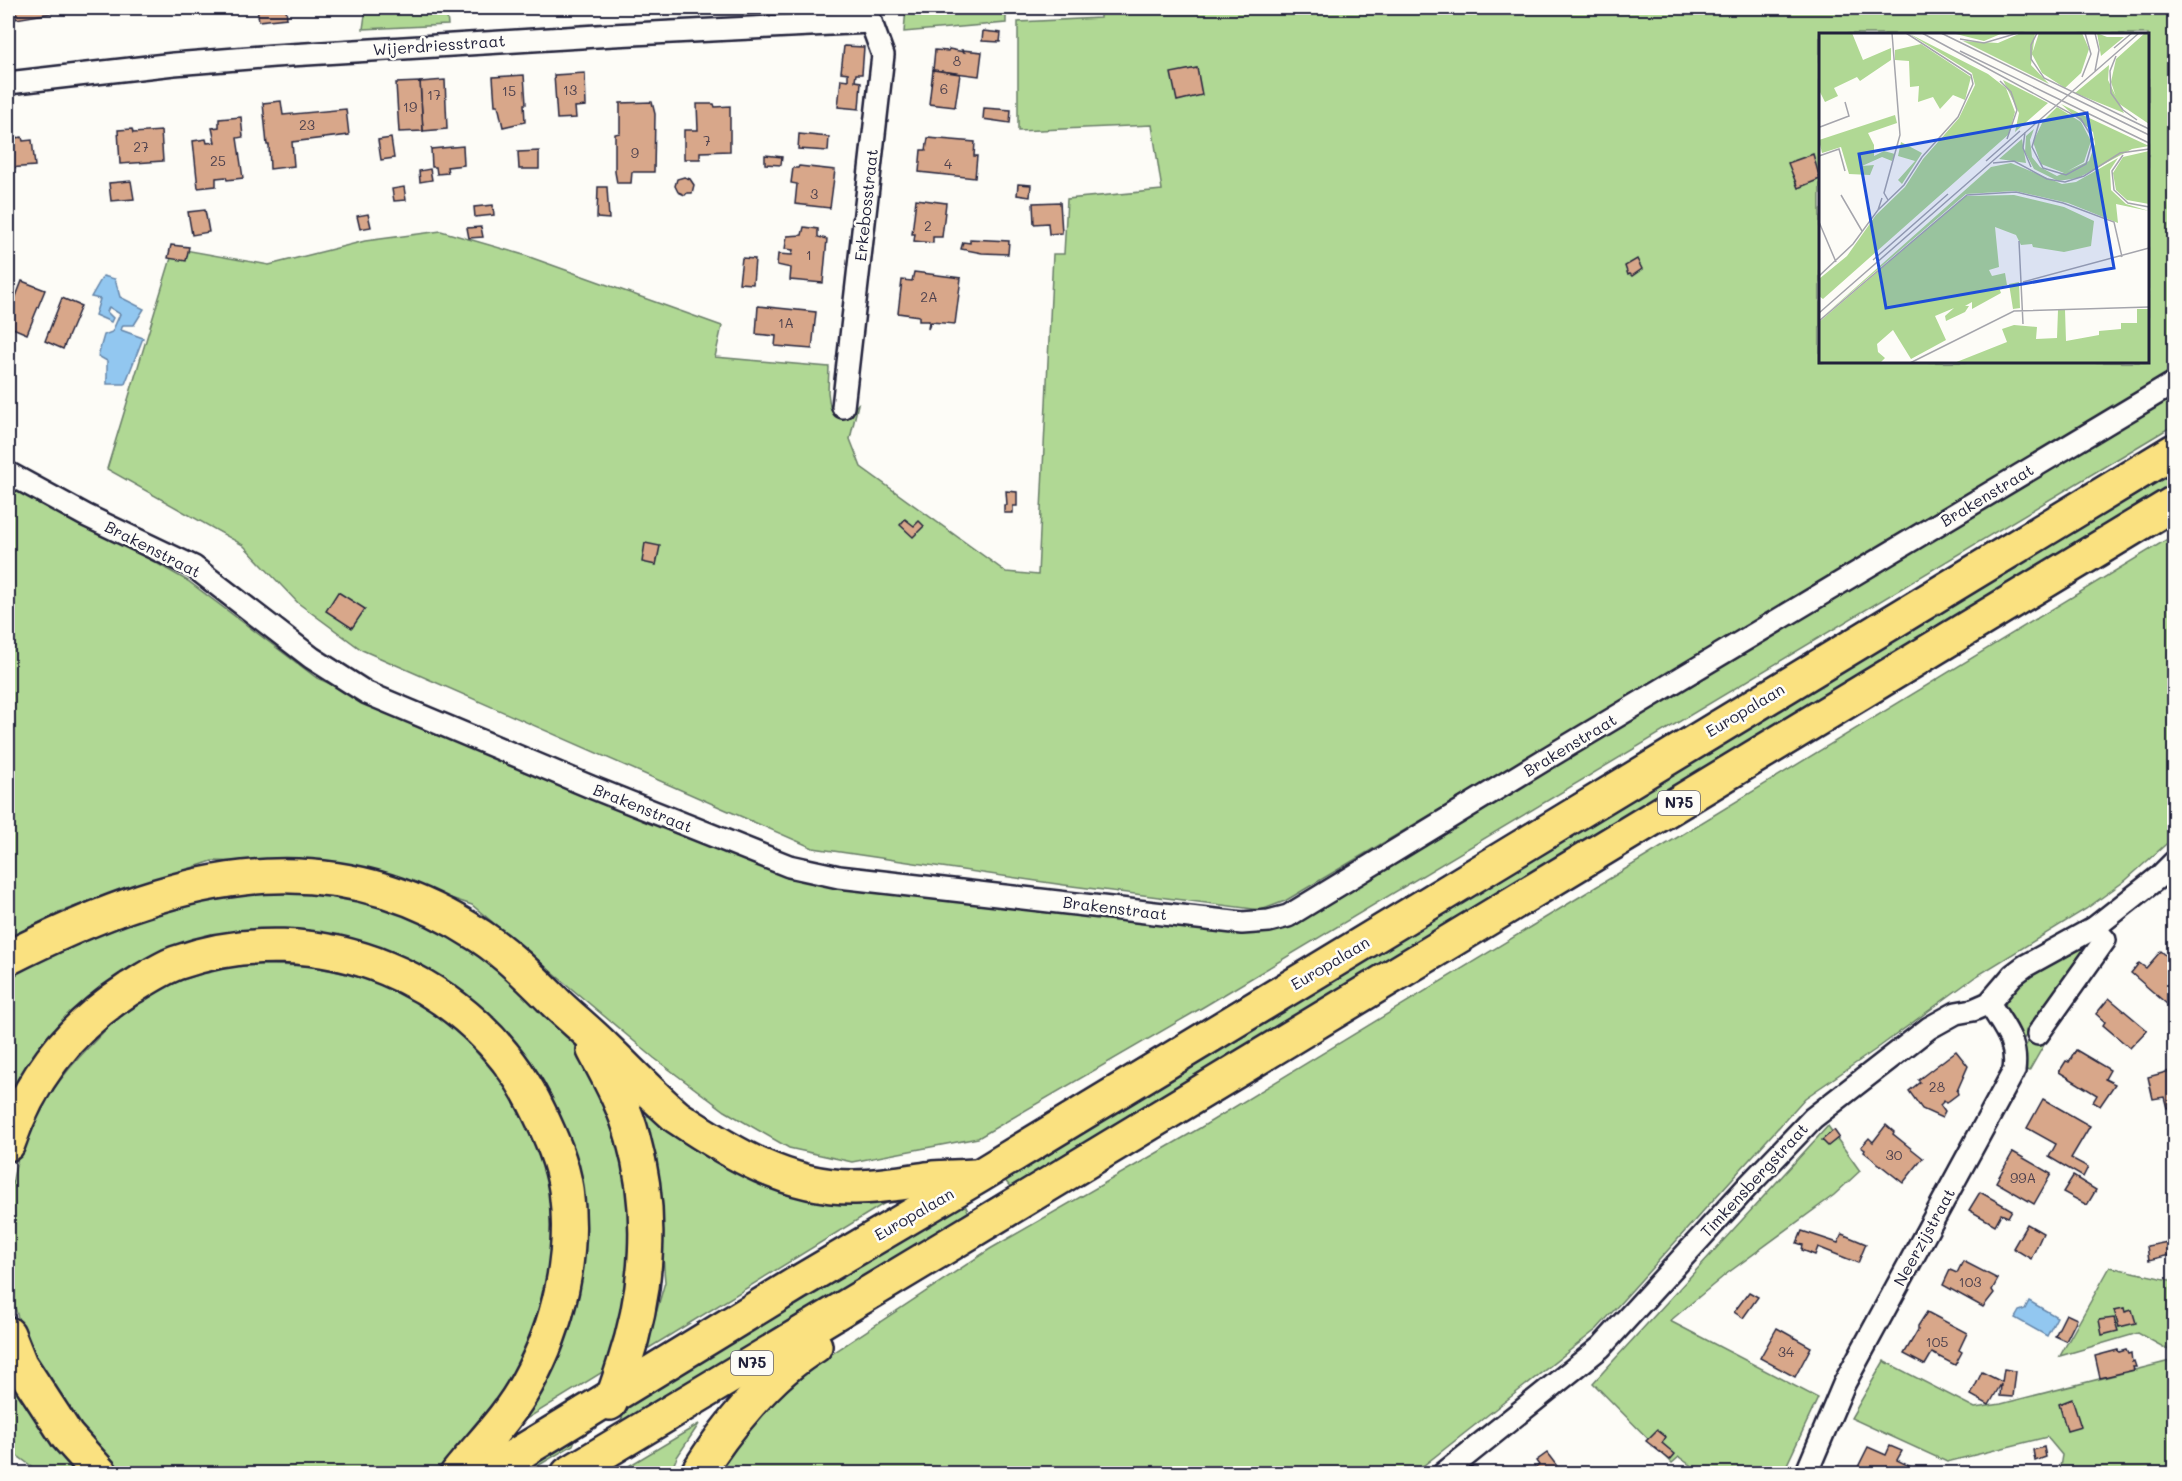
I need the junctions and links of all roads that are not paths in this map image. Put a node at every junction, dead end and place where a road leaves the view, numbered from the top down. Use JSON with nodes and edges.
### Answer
{"nodes":[{"id":1,"x":876,"y":15,"type":"edge"},
{"id":2,"x":8,"y":83,"type":"edge"},
{"id":3,"x":2175,"y":383,"type":"edge"},
{"id":4,"x":843,"y":407,"type":"dead end"},
{"id":5,"x":2175,"y":452,"type":"edge"},
{"id":6,"x":8,"y":473,"type":"edge"},
{"id":7,"x":2175,"y":503,"type":"edge"},
{"id":8,"x":2175,"y":862,"type":"edge"},
{"id":9,"x":2094,"y":928,"type":"junction"},
{"id":10,"x":8,"y":958,"type":"edge"},
{"id":11,"x":1989,"y":1003,"type":"junction"},
{"id":12,"x":581,"y":1027,"type":"junction"},
{"id":13,"x":2038,"y":1034,"type":"dead end"},
{"id":14,"x":8,"y":1144,"type":"edge"},
{"id":15,"x":979,"y":1176,"type":"junction"},
{"id":16,"x":938,"y":1252,"type":"junction"},
{"id":17,"x":8,"y":1334,"type":"edge"},
{"id":18,"x":614,"y":1395,"type":"junction"},
{"id":19,"x":101,"y":1473,"type":"edge"},
{"id":20,"x":458,"y":1473,"type":"edge"},
{"id":21,"x":486,"y":1473,"type":"edge"},
{"id":22,"x":561,"y":1473,"type":"edge"},
{"id":23,"x":567,"y":1473,"type":"edge"},
{"id":24,"x":697,"y":1473,"type":"edge"},
{"id":25,"x":1443,"y":1473,"type":"edge"},
{"id":26,"x":1806,"y":1473,"type":"edge"}],
"edges":[{"from":1,"to":2,"type":"street","name":"Wijerdriesstraat"},
{"from":1,"to":4,"type":"street","name":"Erkebosstraat"},
{"from":3,"to":6,"type":"street","name":"Brakenstraat"},
{"from":5,"to":15,"type":"highway","name":"Europalaan","number":"N75"},
{"from":7,"to":16,"type":"highway","number":"N75"},
{"from":8,"to":9,"type":"street"},
{"from":9,"to":11,"type":"street"},
{"from":9,"to":13,"type":"street"},
{"from":10,"to":12,"type":"highway"},
{"from":11,"to":25,"type":"street","name":"Timkensbergstraat"},
{"from":11,"to":26,"type":"street","name":"Neerzijstraat"},
{"from":12,"to":15,"type":"highway"},
{"from":12,"to":18,"type":"highway"},
{"from":14,"to":20,"type":"highway"},
{"from":15,"to":18,"type":"highway","name":"Europalaan","number":"N75"},
{"from":16,"to":23,"type":"highway","number":"N75"},
{"from":16,"to":24,"type":"highway"},
{"from":17,"to":19,"type":"highway"},
{"from":18,"to":21,"type":"highway","name":"Europalaan","number":"N75"},
{"from":18,"to":22,"type":"highway"}]}
